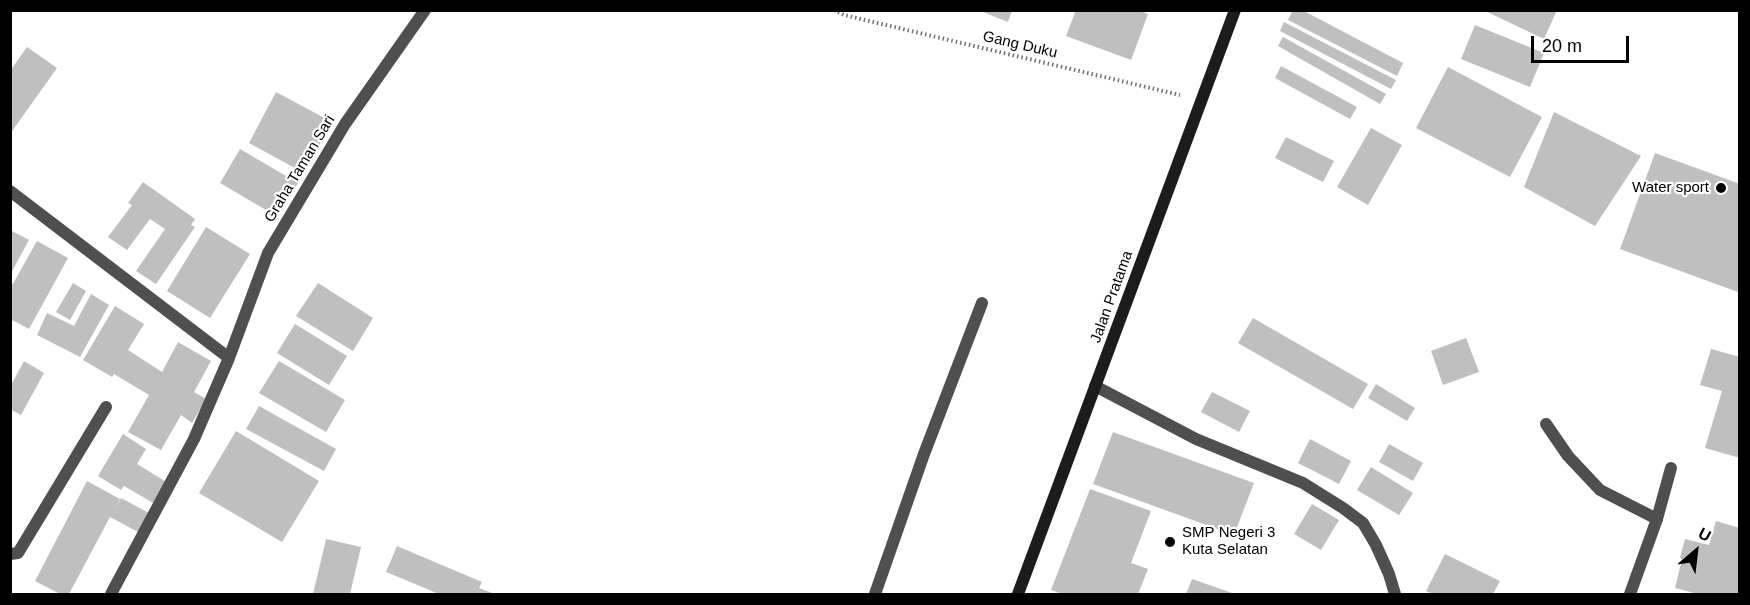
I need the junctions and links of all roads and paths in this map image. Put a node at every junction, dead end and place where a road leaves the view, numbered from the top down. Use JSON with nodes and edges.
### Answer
{"nodes":[{"id":1,"x":425,"y":10,"type":"edge"},
{"id":2,"x":834,"y":10,"type":"edge"},
{"id":3,"x":1235,"y":10,"type":"edge"},
{"id":4,"x":1202,"y":100,"type":"junction"},
{"id":5,"x":10,"y":191,"type":"edge"},
{"id":6,"x":982,"y":303,"type":"dead end"},
{"id":7,"x":229,"y":358,"type":"junction"},
{"id":8,"x":1095,"y":386,"type":"junction"},
{"id":9,"x":106,"y":407,"type":"dead end"},
{"id":10,"x":1546,"y":424,"type":"dead end"},
{"id":11,"x":1671,"y":468,"type":"dead end"},
{"id":12,"x":1657,"y":519,"type":"junction"},
{"id":13,"x":10,"y":554,"type":"edge"},
{"id":14,"x":111,"y":594,"type":"edge"},
{"id":15,"x":875,"y":594,"type":"edge"},
{"id":16,"x":1018,"y":594,"type":"edge"},
{"id":17,"x":1395,"y":594,"type":"edge"},
{"id":18,"x":1630,"y":594,"type":"edge"}],
"edges":[{"from":1,"to":7,"type":"street","name":"Graha Taman Sari"},
{"from":2,"to":4,"type":"path","name":"Gang Duku"},
{"from":3,"to":4,"type":"street","name":"Jalan Pratama"},
{"from":4,"to":8,"type":"street","name":"Jalan Pratama"},
{"from":5,"to":7,"type":"street"},
{"from":6,"to":15,"type":"street"},
{"from":7,"to":14,"type":"street","name":"Graha Taman Sari"},
{"from":8,"to":16,"type":"street","name":"Jalan Pratama"},
{"from":8,"to":17,"type":"street"},
{"from":9,"to":13,"type":"street"},
{"from":10,"to":12,"type":"street"},
{"from":11,"to":12,"type":"street"},
{"from":12,"to":18,"type":"street"}]}
